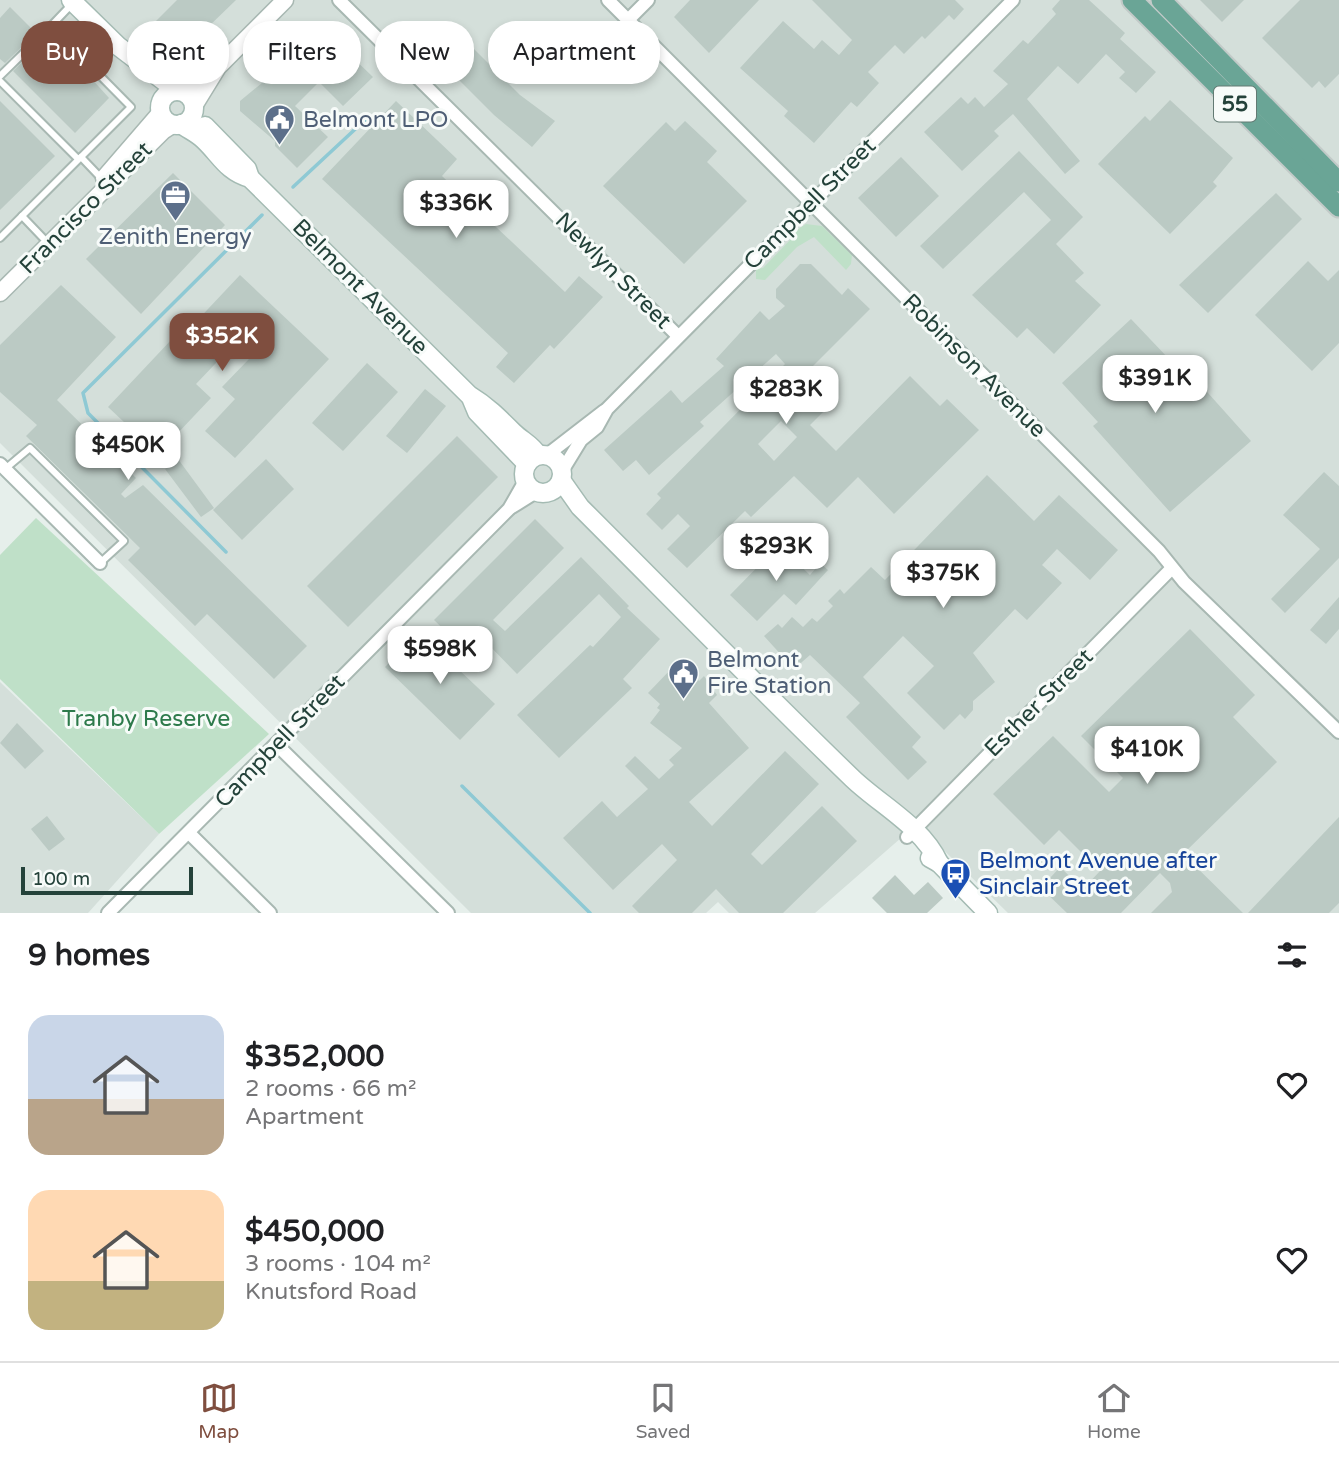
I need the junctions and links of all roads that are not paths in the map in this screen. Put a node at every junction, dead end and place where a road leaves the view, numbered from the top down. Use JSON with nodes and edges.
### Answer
{"nodes":[{"id":1,"x":285,"y":0,"type":"edge"},
{"id":2,"x":339,"y":0,"type":"edge"},
{"id":3,"x":608,"y":0,"type":"edge"},
{"id":4,"x":648,"y":0,"type":"edge"},
{"id":5,"x":1013,"y":0,"type":"edge"},
{"id":6,"x":1132,"y":0,"type":"edge"},
{"id":7,"x":1161,"y":0,"type":"edge"},
{"id":8,"x":72,"y":1,"type":"edge"},
{"id":9,"x":628,"y":19,"type":"junction"},
{"id":10,"x":55,"y":21,"type":"edge"},
{"id":11,"x":118,"y":46,"type":"junction"},
{"id":12,"x":229,"y":56,"type":"edge"},
{"id":13,"x":21,"y":57,"type":"edge"},
{"id":14,"x":0,"y":78,"type":"edge"},
{"id":15,"x":108,"y":84,"type":"edge"},
{"id":16,"x":190,"y":84,"type":"edge"},
{"id":17,"x":204,"y":84,"type":"edge"},
{"id":18,"x":179,"y":91,"type":"junction"},
{"id":19,"x":178,"y":114,"type":"junction"},
{"id":20,"x":80,"y":158,"type":"junction"},
{"id":21,"x":103,"y":179,"type":"junction"},
{"id":22,"x":1339,"y":182,"type":"edge"},
{"id":23,"x":810,"y":204,"type":"junction"},
{"id":24,"x":1339,"y":207,"type":"edge"},
{"id":25,"x":22,"y":216,"type":"junction"},
{"id":26,"x":0,"y":238,"type":"edge"},
{"id":27,"x":44,"y":238,"type":"junction"},
{"id":28,"x":0,"y":281,"type":"edge"},
{"id":29,"x":0,"y":293,"type":"edge"},
{"id":30,"x":678,"y":336,"type":"junction"},
{"id":31,"x":607,"y":409,"type":"junction"},
{"id":32,"x":3,"y":466,"type":"edge"},
{"id":33,"x":543,"y":474,"type":"junction"},
{"id":34,"x":100,"y":563,"type":"joint"},
{"id":35,"x":1171,"y":569,"type":"junction"},
{"id":36,"x":1339,"y":732,"type":"edge"},
{"id":37,"x":276,"y":744,"type":"junction"},
{"id":38,"x":190,"y":834,"type":"junction"},
{"id":39,"x":910,"y":834,"type":"junction"},
{"id":40,"x":108,"y":913,"type":"edge"},
{"id":41,"x":270,"y":913,"type":"edge"},
{"id":42,"x":448,"y":913,"type":"edge"},
{"id":43,"x":988,"y":913,"type":"edge"}],
"edges":[{"from":1,"to":12,"type":"street","name":"Francisco Street"},
{"from":2,"to":30,"type":"street","name":"Newlyn Street"},
{"from":3,"to":9,"type":"street","name":"Robinson Avenue"},
{"from":4,"to":9,"type":"street"},
{"from":5,"to":23,"type":"street","name":"Campbell Street"},
{"from":6,"to":24,"type":"main road","number":"55"},
{"from":7,"to":22,"type":"main road","number":"55"},
{"from":8,"to":10,"type":"lane"},
{"from":8,"to":11,"type":"main road","name":"Belmont Avenue"},
{"from":9,"to":23,"type":"street","name":"Robinson Avenue"},
{"from":11,"to":18,"type":"main road","name":"Belmont Avenue"},
{"from":11,"to":19,"type":"main road","name":"Belmont Avenue"},
{"from":13,"to":14,"type":"lane"},
{"from":14,"to":20,"type":"lane"},
{"from":15,"to":20,"type":"lane"},
{"from":16,"to":18,"type":"street","name":"Francisco Street"},
{"from":17,"to":19,"type":"street","name":"Francisco Street"},
{"from":18,"to":19,"type":"main road","name":"Belmont Avenue"},
{"from":19,"to":21,"type":"street","name":"Francisco Street"},
{"from":19,"to":29,"type":"street","name":"Francisco Street"},
{"from":19,"to":33,"type":"main road","name":"Belmont Avenue"},
{"from":20,"to":21,"type":"lane"},
{"from":20,"to":25,"type":"lane"},
{"from":21,"to":27,"type":"street","name":"Francisco Street"},
{"from":23,"to":30,"type":"street","name":"Campbell Street"},
{"from":23,"to":35,"type":"street","name":"Robinson Avenue"},
{"from":25,"to":26,"type":"lane"},
{"from":25,"to":27,"type":"lane"},
{"from":27,"to":28,"type":"street","name":"Francisco Street"},
{"from":30,"to":31,"type":"street","name":"Campbell Street"},
{"from":31,"to":33,"type":"street","name":"Campbell Street"},
{"from":31,"to":33,"type":"street","name":"Campbell Street"},
{"from":32,"to":34,"type":"street"},
{"from":32,"to":34,"type":"lane"},
{"from":33,"to":37,"type":"street","name":"Campbell Street"},
{"from":33,"to":39,"type":"main road","name":"Belmont Avenue"},
{"from":35,"to":36,"type":"street","name":"Robinson Avenue"},
{"from":35,"to":39,"type":"street","name":"Esther Street"},
{"from":37,"to":38,"type":"street","name":"Campbell Street"},
{"from":37,"to":42,"type":"street"},
{"from":38,"to":40,"type":"street","name":"Campbell Street"},
{"from":38,"to":41,"type":"street"},
{"from":39,"to":43,"type":"main road","name":"Belmont Avenue"}]}
